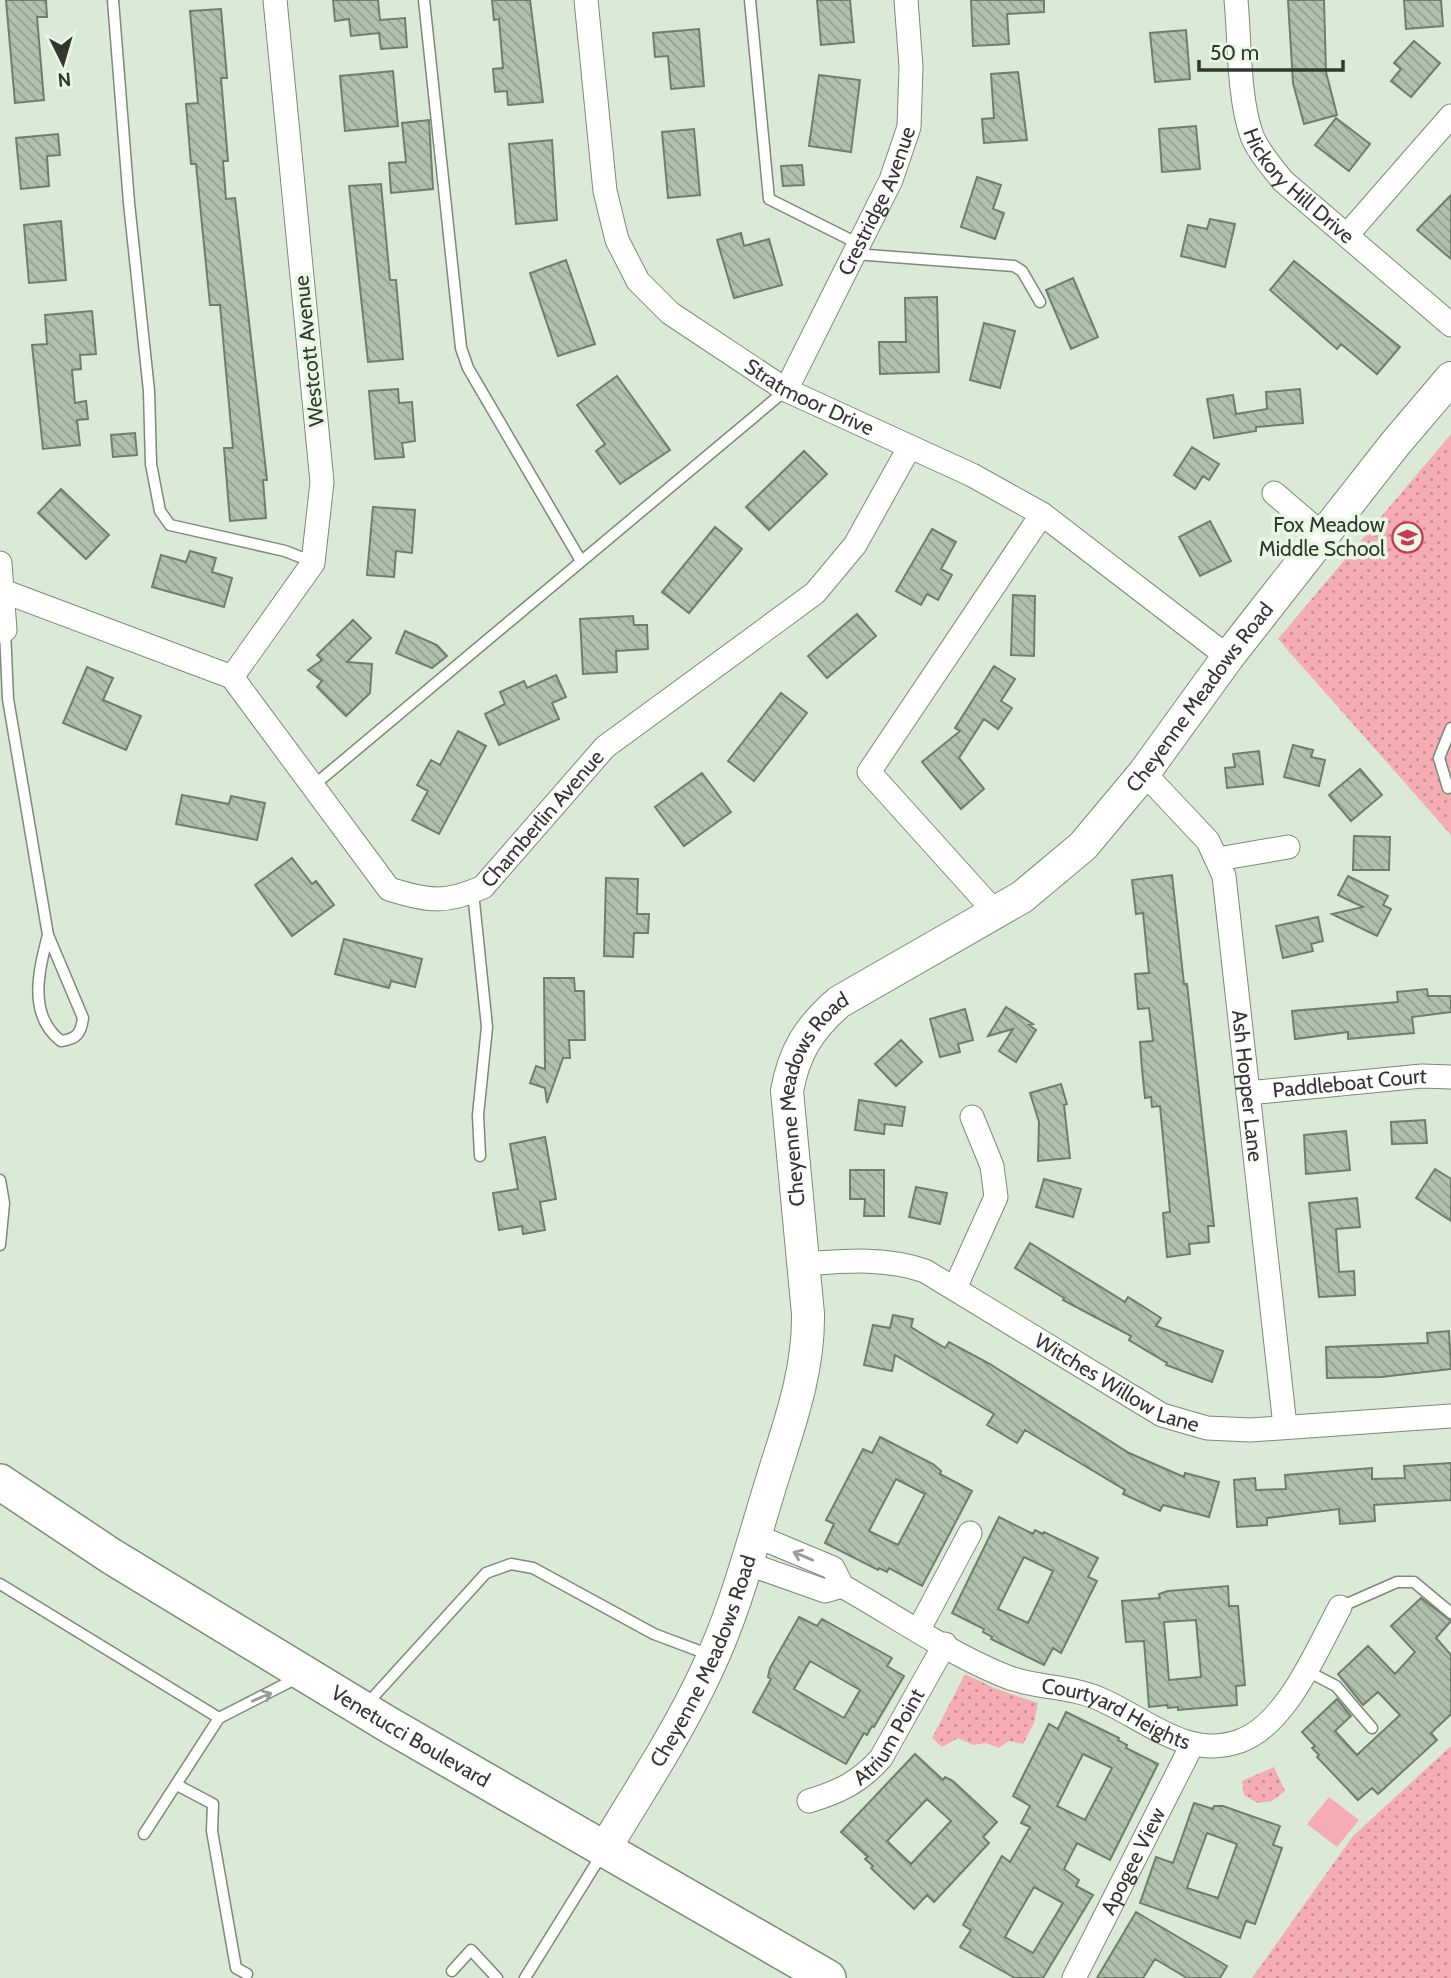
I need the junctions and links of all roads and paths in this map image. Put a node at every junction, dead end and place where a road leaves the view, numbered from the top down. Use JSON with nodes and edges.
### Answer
{"nodes":[{"id":1,"x":113,"y":0,"type":"edge"},
{"id":2,"x":275,"y":0,"type":"edge"},
{"id":3,"x":424,"y":0,"type":"edge"},
{"id":4,"x":586,"y":0,"type":"edge"},
{"id":5,"x":750,"y":0,"type":"edge"},
{"id":6,"x":906,"y":0,"type":"edge"},
{"id":7,"x":1236,"y":0,"type":"edge"},
{"id":8,"x":1451,"y":116,"type":"edge"},
{"id":9,"x":1347,"y":235,"type":"junction"},
{"id":10,"x":856,"y":249,"type":"junction"},
{"id":11,"x":1040,"y":302,"type":"dead end"},
{"id":12,"x":1451,"y":325,"type":"edge"},
{"id":13,"x":1451,"y":378,"type":"edge"},
{"id":14,"x":786,"y":390,"type":"junction"},
{"id":15,"x":909,"y":448,"type":"junction"},
{"id":16,"x":1274,"y":493,"type":"dead end"},
{"id":17,"x":1042,"y":514,"type":"junction"},
{"id":18,"x":1324,"y":536,"type":"junction"},
{"id":19,"x":581,"y":561,"type":"junction"},
{"id":20,"x":313,"y":562,"type":"junction"},
{"id":21,"x":0,"y":563,"type":"edge"},
{"id":22,"x":4,"y":590,"type":"junction"},
{"id":23,"x":3,"y":631,"type":"edge"},
{"id":24,"x":1228,"y":657,"type":"junction"},
{"id":25,"x":232,"y":677,"type":"junction"},
{"id":26,"x":1451,"y":728,"type":"edge"},
{"id":27,"x":1144,"y":772,"type":"junction"},
{"id":28,"x":313,"y":786,"type":"junction"},
{"id":29,"x":1448,"y":788,"type":"dead end"},
{"id":30,"x":1288,"y":847,"type":"dead end"},
{"id":31,"x":1218,"y":859,"type":"junction"},
{"id":32,"x":473,"y":892,"type":"junction"},
{"id":33,"x":996,"y":912,"type":"junction"},
{"id":34,"x":48,"y":935,"type":"junction"},
{"id":35,"x":1451,"y":1077,"type":"edge"},
{"id":36,"x":1248,"y":1093,"type":"junction"},
{"id":37,"x":972,"y":1117,"type":"dead end"},
{"id":38,"x":481,"y":1156,"type":"dead end"},
{"id":39,"x":0,"y":1180,"type":"edge"},
{"id":40,"x":1,"y":1224,"type":"edge"},
{"id":41,"x":0,"y":1245,"type":"edge"},
{"id":42,"x":804,"y":1264,"type":"junction"},
{"id":43,"x":955,"y":1287,"type":"junction"},
{"id":44,"x":1451,"y":1416,"type":"edge"},
{"id":45,"x":1285,"y":1426,"type":"junction"},
{"id":46,"x":0,"y":1482,"type":"edge"},
{"id":47,"x":970,"y":1533,"type":"dead end"},
{"id":48,"x":750,"y":1549,"type":"junction"},
{"id":49,"x":0,"y":1584,"type":"edge"},
{"id":50,"x":1340,"y":1607,"type":"joint"},
{"id":51,"x":1451,"y":1614,"type":"edge"},
{"id":52,"x":919,"y":1629,"type":"junction"},
{"id":53,"x":945,"y":1644,"type":"junction"},
{"id":54,"x":713,"y":1656,"type":"junction"},
{"id":55,"x":1305,"y":1670,"type":"junction"},
{"id":56,"x":304,"y":1674,"type":"junction"},
{"id":57,"x":363,"y":1709,"type":"junction"},
{"id":58,"x":219,"y":1718,"type":"junction"},
{"id":59,"x":1371,"y":1728,"type":"dead end"},
{"id":60,"x":1192,"y":1745,"type":"junction"},
{"id":61,"x":177,"y":1785,"type":"junction"},
{"id":62,"x":809,"y":1801,"type":"dead end"},
{"id":63,"x":144,"y":1834,"type":"dead end"},
{"id":64,"x":606,"y":1848,"type":"junction"},
{"id":65,"x":452,"y":1971,"type":"dead end"},
{"id":66,"x":247,"y":1974,"type":"dead end"},
{"id":67,"x":528,"y":1975,"type":"edge"},
{"id":68,"x":497,"y":1978,"type":"edge"},
{"id":69,"x":541,"y":1978,"type":"edge"},
{"id":70,"x":828,"y":1978,"type":"edge"},
{"id":71,"x":1074,"y":1978,"type":"edge"}],
"edges":[{"from":1,"to":20,"type":"lane"},
{"from":2,"to":20,"type":"street","name":"Westcott Avenue"},
{"from":3,"to":19,"type":"lane"},
{"from":4,"to":14,"type":"street","name":"Stratmoor Drive"},
{"from":5,"to":10,"type":"lane"},
{"from":6,"to":10,"type":"street","name":"Crestridge Avenue"},
{"from":7,"to":9,"type":"street","name":"Hickory Hill Drive"},
{"from":8,"to":9,"type":"street"},
{"from":9,"to":12,"type":"street","name":"Hickory Hill Drive"},
{"from":10,"to":11,"type":"lane"},
{"from":10,"to":14,"type":"street","name":"Crestridge Avenue"},
{"from":13,"to":18,"type":"main road","name":"Cheyenne Meadows Road"},
{"from":14,"to":15,"type":"street","name":"Stratmoor Drive"},
{"from":14,"to":19,"type":"lane"},
{"from":15,"to":17,"type":"street","name":"Stratmoor Drive"},
{"from":15,"to":32,"type":"street","name":"Chamberlin Avenue"},
{"from":16,"to":18,"type":"street"},
{"from":17,"to":24,"type":"street","name":"Stratmoor Drive"},
{"from":17,"to":33,"type":"street"},
{"from":18,"to":24,"type":"main road","name":"Cheyenne Meadows Road"},
{"from":19,"to":28,"type":"lane"},
{"from":20,"to":25,"type":"street","name":"Westcott Avenue"},
{"from":21,"to":22,"type":"street"},
{"from":22,"to":23,"type":"street"},
{"from":22,"to":25,"type":"street"},
{"from":23,"to":34,"type":"lane"},
{"from":24,"to":27,"type":"main road","name":"Cheyenne Meadows Road"},
{"from":25,"to":28,"type":"street","name":"Chamberlin Avenue"},
{"from":26,"to":29,"type":"lane"},
{"from":27,"to":31,"type":"street","name":"Ash Hopper Lane"},
{"from":27,"to":33,"type":"main road","name":"Cheyenne Meadows Road"},
{"from":28,"to":32,"type":"street","name":"Chamberlin Avenue"},
{"from":30,"to":31,"type":"street"},
{"from":31,"to":36,"type":"street","name":"Ash Hopper Lane"},
{"from":32,"to":38,"type":"lane"},
{"from":33,"to":42,"type":"main road","name":"Cheyenne Meadows Road"},
{"from":34,"to":34,"type":"lane"},
{"from":35,"to":36,"type":"street","name":"Paddleboat Court"},
{"from":36,"to":45,"type":"street","name":"Ash Hopper Lane"},
{"from":37,"to":43,"type":"street"},
{"from":39,"to":40,"type":"lane"},
{"from":40,"to":41,"type":"lane"},
{"from":42,"to":43,"type":"street","name":"Witches Willow Lane"},
{"from":42,"to":48,"type":"main road","name":"Cheyenne Meadows Road"},
{"from":43,"to":45,"type":"street","name":"Witches Willow Lane"},
{"from":44,"to":45,"type":"street","name":"Witches Willow Lane"},
{"from":46,"to":56,"type":"main road","name":"Venetucci Boulevard"},
{"from":47,"to":52,"type":"street"},
{"from":48,"to":52,"type":"street","name":"Courtyard Heights"},
{"from":48,"to":54,"type":"main road","name":"Cheyenne Meadows Road"},
{"from":49,"to":58,"type":"lane"},
{"from":50,"to":51,"type":"lane"},
{"from":50,"to":55,"type":"street","name":"Courtyard Heights"},
{"from":52,"to":53,"type":"street","name":"Courtyard Heights"},
{"from":53,"to":60,"type":"street","name":"Courtyard Heights"},
{"from":53,"to":62,"type":"street","name":"Atrium Point"},
{"from":54,"to":57,"type":"lane"},
{"from":54,"to":64,"type":"main road","name":"Cheyenne Meadows Road"},
{"from":55,"to":59,"type":"lane"},
{"from":55,"to":60,"type":"street","name":"Courtyard Heights"},
{"from":56,"to":57,"type":"main road","name":"Venetucci Boulevard"},
{"from":58,"to":56,"type":"lane","one_way":true},
{"from":57,"to":64,"type":"main road","name":"Venetucci Boulevard"},
{"from":58,"to":61,"type":"lane"},
{"from":60,"to":71,"type":"street","name":"Apogee View"},
{"from":61,"to":63,"type":"lane"},
{"from":61,"to":66,"type":"lane"},
{"from":64,"to":67,"type":"lane","name":"Cheyenne Meadows Road"},
{"from":64,"to":70,"type":"main road","name":"Venetucci Boulevard"},
{"from":65,"to":68,"type":"lane"},
{"from":67,"to":69,"type":"lane"}]}
